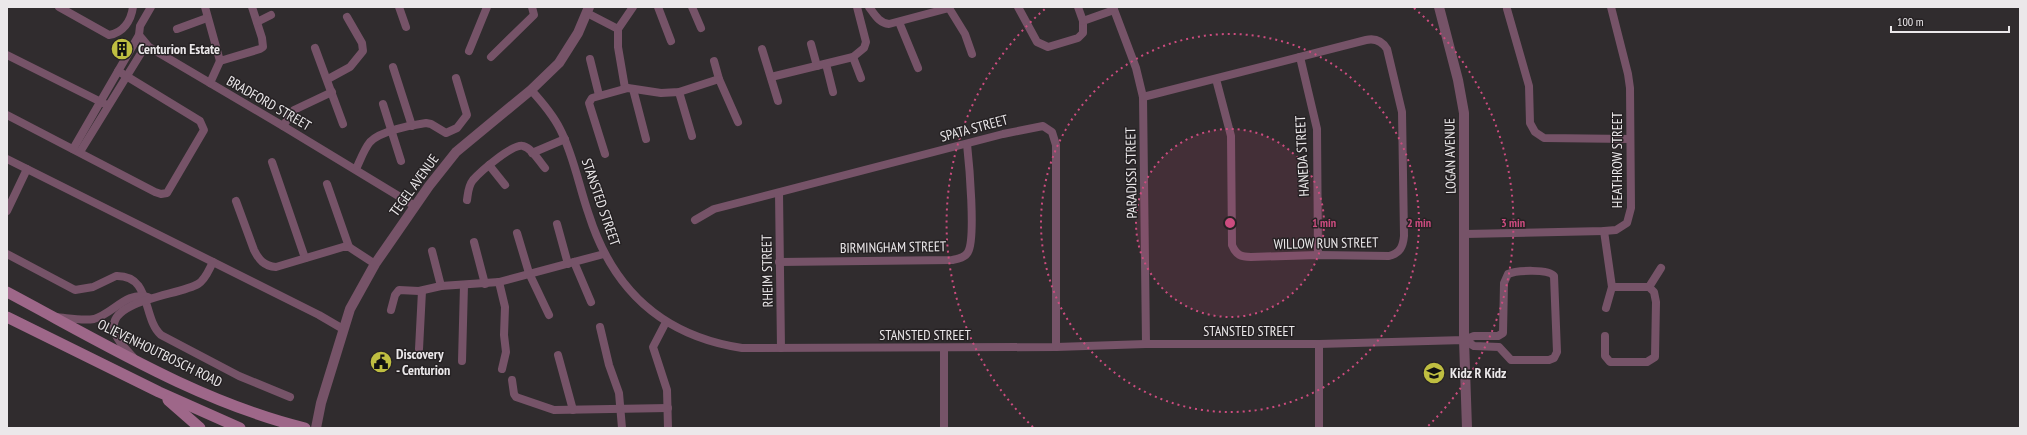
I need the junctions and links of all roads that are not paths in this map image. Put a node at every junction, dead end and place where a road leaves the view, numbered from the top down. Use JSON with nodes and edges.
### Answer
{"nodes":[{"id":1,"x":59,"y":7,"type":"edge"},
{"id":2,"x":133,"y":7,"type":"edge"},
{"id":3,"x":151,"y":7,"type":"edge"},
{"id":4,"x":205,"y":7,"type":"edge"},
{"id":5,"x":252,"y":7,"type":"edge"},
{"id":6,"x":399,"y":7,"type":"edge"},
{"id":7,"x":487,"y":7,"type":"edge"},
{"id":8,"x":532,"y":7,"type":"edge"},
{"id":9,"x":633,"y":7,"type":"edge"},
{"id":10,"x":658,"y":7,"type":"edge"},
{"id":11,"x":692,"y":7,"type":"edge"},
{"id":12,"x":857,"y":7,"type":"edge"},
{"id":13,"x":869,"y":7,"type":"edge"},
{"id":14,"x":950,"y":7,"type":"edge"},
{"id":15,"x":1018,"y":7,"type":"edge"},
{"id":16,"x":1078,"y":7,"type":"edge"},
{"id":17,"x":1439,"y":7,"type":"edge"},
{"id":18,"x":1611,"y":7,"type":"edge"},
{"id":19,"x":1113,"y":8,"type":"edge"},
{"id":20,"x":1508,"y":9,"type":"dead end"},
{"id":21,"x":588,"y":10,"type":"edge"},
{"id":22,"x":271,"y":15,"type":"dead end"},
{"id":23,"x":347,"y":16,"type":"dead end"},
{"id":24,"x":207,"y":18,"type":"junction"},
{"id":25,"x":1083,"y":21,"type":"junction"},
{"id":26,"x":257,"y":22,"type":"junction"},
{"id":27,"x":899,"y":22,"type":"junction"},
{"id":28,"x":406,"y":27,"type":"dead end"},
{"id":29,"x":177,"y":28,"type":"dead end"},
{"id":30,"x":618,"y":28,"type":"junction"},
{"id":31,"x":701,"y":28,"type":"dead end"},
{"id":32,"x":139,"y":35,"type":"junction"},
{"id":33,"x":671,"y":41,"type":"dead end"},
{"id":34,"x":811,"y":44,"type":"dead end"},
{"id":35,"x":146,"y":45,"type":"junction"},
{"id":36,"x":315,"y":48,"type":"dead end"},
{"id":37,"x":762,"y":49,"type":"dead end"},
{"id":38,"x":469,"y":51,"type":"dead end"},
{"id":39,"x":972,"y":54,"type":"dead end"},
{"id":40,"x":7,"y":55,"type":"edge"},
{"id":41,"x":491,"y":57,"type":"dead end"},
{"id":42,"x":853,"y":57,"type":"junction"},
{"id":43,"x":1300,"y":57,"type":"junction"},
{"id":44,"x":590,"y":59,"type":"dead end"},
{"id":45,"x":220,"y":61,"type":"junction"},
{"id":46,"x":714,"y":61,"type":"dead end"},
{"id":47,"x":826,"y":64,"type":"junction"},
{"id":48,"x":392,"y":66,"type":"dead end"},
{"id":49,"x":817,"y":66,"type":"junction"},
{"id":50,"x":918,"y":68,"type":"dead end"},
{"id":51,"x":118,"y":70,"type":"junction"},
{"id":52,"x":127,"y":77,"type":"junction"},
{"id":53,"x":456,"y":78,"type":"dead end"},
{"id":54,"x":771,"y":78,"type":"junction"},
{"id":55,"x":861,"y":78,"type":"dead end"},
{"id":56,"x":328,"y":79,"type":"junction"},
{"id":57,"x":719,"y":79,"type":"junction"},
{"id":58,"x":1216,"y":79,"type":"junction"},
{"id":59,"x":210,"y":83,"type":"junction"},
{"id":60,"x":629,"y":88,"type":"junction"},
{"id":61,"x":531,"y":90,"type":"junction"},
{"id":62,"x":332,"y":92,"type":"junction"},
{"id":63,"x":679,"y":92,"type":"junction"},
{"id":64,"x":833,"y":92,"type":"dead end"},
{"id":65,"x":599,"y":95,"type":"junction"},
{"id":66,"x":1142,"y":97,"type":"junction"},
{"id":67,"x":778,"y":101,"type":"dead end"},
{"id":68,"x":101,"y":102,"type":"junction"},
{"id":69,"x":382,"y":104,"type":"dead end"},
{"id":70,"x":108,"y":107,"type":"junction"},
{"id":71,"x":7,"y":116,"type":"edge"},
{"id":72,"x":738,"y":122,"type":"dead end"},
{"id":73,"x":343,"y":124,"type":"dead end"},
{"id":74,"x":283,"y":126,"type":"junction"},
{"id":75,"x":412,"y":126,"type":"junction"},
{"id":76,"x":392,"y":131,"type":"junction"},
{"id":77,"x":692,"y":136,"type":"dead end"},
{"id":78,"x":565,"y":139,"type":"junction"},
{"id":79,"x":646,"y":139,"type":"dead end"},
{"id":80,"x":1630,"y":139,"type":"junction"},
{"id":81,"x":967,"y":144,"type":"junction"},
{"id":82,"x":76,"y":150,"type":"junction"},
{"id":83,"x":532,"y":153,"type":"junction"},
{"id":84,"x":605,"y":154,"type":"dead end"},
{"id":85,"x":7,"y":159,"type":"edge"},
{"id":86,"x":401,"y":161,"type":"dead end"},
{"id":87,"x":272,"y":162,"type":"dead end"},
{"id":88,"x":489,"y":165,"type":"junction"},
{"id":89,"x":544,"y":168,"type":"dead end"},
{"id":90,"x":27,"y":169,"type":"junction"},
{"id":91,"x":356,"y":169,"type":"junction"},
{"id":92,"x":327,"y":184,"type":"dead end"},
{"id":93,"x":505,"y":185,"type":"dead end"},
{"id":94,"x":778,"y":193,"type":"junction"},
{"id":95,"x":467,"y":200,"type":"dead end"},
{"id":96,"x":236,"y":201,"type":"dead end"},
{"id":97,"x":415,"y":206,"type":"junction"},
{"id":98,"x":7,"y":211,"type":"edge"},
{"id":99,"x":695,"y":220,"type":"dead end"},
{"id":100,"x":557,"y":224,"type":"dead end"},
{"id":101,"x":1604,"y":232,"type":"junction"},
{"id":102,"x":517,"y":234,"type":"dead end"},
{"id":103,"x":1465,"y":234,"type":"junction"},
{"id":104,"x":474,"y":242,"type":"dead end"},
{"id":105,"x":348,"y":247,"type":"junction"},
{"id":106,"x":432,"y":251,"type":"dead end"},
{"id":107,"x":7,"y":254,"type":"edge"},
{"id":108,"x":604,"y":254,"type":"junction"},
{"id":109,"x":1318,"y":255,"type":"junction"},
{"id":110,"x":305,"y":258,"type":"junction"},
{"id":111,"x":213,"y":262,"type":"junction"},
{"id":112,"x":779,"y":262,"type":"junction"},
{"id":113,"x":571,"y":263,"type":"junction"},
{"id":114,"x":375,"y":264,"type":"junction"},
{"id":115,"x":1661,"y":268,"type":"dead end"},
{"id":116,"x":529,"y":273,"type":"junction"},
{"id":117,"x":499,"y":282,"type":"junction"},
{"id":118,"x":485,"y":284,"type":"junction"},
{"id":119,"x":464,"y":285,"type":"junction"},
{"id":120,"x":441,"y":286,"type":"junction"},
{"id":121,"x":1612,"y":287,"type":"junction"},
{"id":122,"x":1649,"y":287,"type":"junction"},
{"id":123,"x":422,"y":291,"type":"junction"},
{"id":124,"x":7,"y":292,"type":"edge"},
{"id":125,"x":147,"y":299,"type":"junction"},
{"id":126,"x":591,"y":302,"type":"dead end"},
{"id":127,"x":1606,"y":308,"type":"dead end"},
{"id":128,"x":391,"y":310,"type":"dead end"},
{"id":129,"x":549,"y":315,"type":"dead end"},
{"id":130,"x":7,"y":317,"type":"edge"},
{"id":131,"x":55,"y":317,"type":"junction"},
{"id":132,"x":666,"y":322,"type":"junction"},
{"id":133,"x":600,"y":327,"type":"dead end"},
{"id":134,"x":343,"y":329,"type":"junction"},
{"id":135,"x":1605,"y":336,"type":"dead end"},
{"id":136,"x":1464,"y":340,"type":"junction"},
{"id":137,"x":1146,"y":344,"type":"junction"},
{"id":138,"x":1319,"y":344,"type":"junction"},
{"id":139,"x":1056,"y":347,"type":"junction"},
{"id":140,"x":781,"y":348,"type":"junction"},
{"id":141,"x":944,"y":348,"type":"junction"},
{"id":142,"x":419,"y":349,"type":"dead end"},
{"id":143,"x":558,"y":355,"type":"dead end"},
{"id":144,"x":134,"y":359,"type":"junction"},
{"id":145,"x":462,"y":361,"type":"dead end"},
{"id":146,"x":502,"y":369,"type":"dead end"},
{"id":147,"x":512,"y":380,"type":"dead end"},
{"id":148,"x":159,"y":392,"type":"junction"},
{"id":149,"x":290,"y":397,"type":"dead end"},
{"id":150,"x":668,"y":408,"type":"junction"},
{"id":151,"x":573,"y":410,"type":"junction"},
{"id":152,"x":620,"y":410,"type":"junction"},
{"id":153,"x":318,"y":417,"type":"junction"},
{"id":154,"x":200,"y":428,"type":"edge"},
{"id":155,"x":240,"y":428,"type":"edge"},
{"id":156,"x":306,"y":428,"type":"edge"},
{"id":157,"x":316,"y":428,"type":"edge"},
{"id":158,"x":622,"y":428,"type":"edge"},
{"id":159,"x":668,"y":428,"type":"edge"},
{"id":160,"x":944,"y":428,"type":"edge"},
{"id":161,"x":1319,"y":428,"type":"edge"},
{"id":162,"x":1467,"y":428,"type":"edge"}],
"edges":[{"from":1,"to":2,"type":"street"},
{"from":3,"to":32,"type":"street"},
{"from":4,"to":24,"type":"street"},
{"from":5,"to":26,"type":"street"},
{"from":6,"to":28,"type":"street"},
{"from":7,"to":38,"type":"street"},
{"from":8,"to":41,"type":"street"},
{"from":9,"to":30,"type":"street"},
{"from":10,"to":33,"type":"street"},
{"from":11,"to":31,"type":"street"},
{"from":12,"to":42,"type":"street"},
{"from":13,"to":27,"type":"street"},
{"from":14,"to":27,"type":"street"},
{"from":14,"to":39,"type":"street"},
{"from":15,"to":25,"type":"street"},
{"from":16,"to":25,"type":"street"},
{"from":17,"to":103,"type":"street","name":"LOGAN AVENUE"},
{"from":18,"to":80,"type":"street","name":"HEATHROW STREET"},
{"from":19,"to":25,"type":"street"},
{"from":19,"to":66,"type":"street","name":"PARADISSI STREET"},
{"from":20,"to":80,"type":"street"},
{"from":21,"to":30,"type":"street"},
{"from":21,"to":61,"type":"street","name":"TEGEL AVENUE"},
{"from":22,"to":26,"type":"street"},
{"from":23,"to":56,"type":"street"},
{"from":24,"to":29,"type":"street"},
{"from":24,"to":45,"type":"street"},
{"from":26,"to":45,"type":"street"},
{"from":27,"to":50,"type":"street"},
{"from":30,"to":60,"type":"street"},
{"from":32,"to":35,"type":"street","name":"BRADFORD STREET"},
{"from":32,"to":51,"type":"street"},
{"from":34,"to":49,"type":"street"},
{"from":35,"to":52,"type":"street"},
{"from":35,"to":59,"type":"street","name":"BRADFORD STREET"},
{"from":36,"to":56,"type":"street"},
{"from":37,"to":54,"type":"street"},
{"from":40,"to":68,"type":"street"},
{"from":42,"to":47,"type":"street"},
{"from":42,"to":55,"type":"street"},
{"from":43,"to":58,"type":"street","name":"WILLOW RUN STREET"},
{"from":43,"to":109,"type":"street","name":"HANEDA STREET"},
{"from":43,"to":109,"type":"street","name":"WILLOW RUN STREET"},
{"from":44,"to":65,"type":"street"},
{"from":45,"to":59,"type":"street"},
{"from":46,"to":57,"type":"street"},
{"from":47,"to":49,"type":"street"},
{"from":47,"to":64,"type":"street"},
{"from":48,"to":75,"type":"street"},
{"from":49,"to":54,"type":"street"},
{"from":51,"to":52,"type":"street"},
{"from":51,"to":68,"type":"street"},
{"from":52,"to":70,"type":"street"},
{"from":52,"to":82,"type":"street"},
{"from":53,"to":75,"type":"street"},
{"from":54,"to":67,"type":"street"},
{"from":56,"to":62,"type":"street"},
{"from":57,"to":63,"type":"street"},
{"from":57,"to":72,"type":"street"},
{"from":58,"to":66,"type":"street","name":"WILLOW RUN STREET"},
{"from":58,"to":109,"type":"street","name":"WILLOW RUN STREET"},
{"from":59,"to":74,"type":"street","name":"BRADFORD STREET"},
{"from":60,"to":63,"type":"street"},
{"from":60,"to":65,"type":"street"},
{"from":60,"to":79,"type":"street"},
{"from":61,"to":78,"type":"street","name":"STANSTED STREET"},
{"from":61,"to":97,"type":"street","name":"TEGEL AVENUE"},
{"from":62,"to":73,"type":"street"},
{"from":62,"to":74,"type":"street"},
{"from":63,"to":77,"type":"street"},
{"from":65,"to":84,"type":"street"},
{"from":66,"to":137,"type":"street","name":"PARADISSI STREET"},
{"from":68,"to":70,"type":"street"},
{"from":68,"to":82,"type":"street"},
{"from":69,"to":76,"type":"street"},
{"from":70,"to":82,"type":"street"},
{"from":71,"to":82,"type":"street"},
{"from":74,"to":91,"type":"street","name":"BRADFORD STREET"},
{"from":75,"to":76,"type":"street"},
{"from":76,"to":86,"type":"street"},
{"from":76,"to":91,"type":"street"},
{"from":78,"to":83,"type":"street"},
{"from":78,"to":108,"type":"street","name":"STANSTED STREET"},
{"from":80,"to":101,"type":"street","name":"HEATHROW STREET"},
{"from":81,"to":94,"type":"street","name":"SPATA STREET"},
{"from":81,"to":112,"type":"street","name":"BIRMINGHAM STREET"},
{"from":81,"to":139,"type":"street","name":"SPATA STREET"},
{"from":83,"to":88,"type":"street"},
{"from":83,"to":89,"type":"street"},
{"from":85,"to":90,"type":"street"},
{"from":87,"to":110,"type":"street"},
{"from":88,"to":93,"type":"street"},
{"from":88,"to":95,"type":"street"},
{"from":90,"to":98,"type":"street"},
{"from":90,"to":111,"type":"street"},
{"from":91,"to":97,"type":"street","name":"BRADFORD STREET"},
{"from":92,"to":105,"type":"street"},
{"from":94,"to":99,"type":"street","name":"SPATA STREET"},
{"from":94,"to":112,"type":"street","name":"RHEIM STREET"},
{"from":96,"to":110,"type":"street"},
{"from":97,"to":114,"type":"street","name":"TEGEL AVENUE"},
{"from":100,"to":113,"type":"street"},
{"from":101,"to":103,"type":"street","name":"HEATHROW STREET"},
{"from":101,"to":121,"type":"street"},
{"from":102,"to":116,"type":"street"},
{"from":103,"to":136,"type":"street","name":"LOGAN AVENUE"},
{"from":104,"to":118,"type":"street"},
{"from":105,"to":110,"type":"street"},
{"from":105,"to":114,"type":"street"},
{"from":106,"to":120,"type":"street"},
{"from":107,"to":125,"type":"street"},
{"from":108,"to":113,"type":"street"},
{"from":108,"to":132,"type":"street","name":"STANSTED STREET"},
{"from":111,"to":125,"type":"street"},
{"from":111,"to":134,"type":"street"},
{"from":112,"to":140,"type":"street","name":"RHEIM STREET"},
{"from":113,"to":116,"type":"street"},
{"from":113,"to":126,"type":"street"},
{"from":114,"to":134,"type":"street","name":"TEGEL AVENUE"},
{"from":115,"to":122,"type":"street"},
{"from":116,"to":117,"type":"street"},
{"from":116,"to":129,"type":"street"},
{"from":117,"to":118,"type":"street"},
{"from":117,"to":146,"type":"street"},
{"from":118,"to":119,"type":"street"},
{"from":119,"to":120,"type":"street"},
{"from":119,"to":145,"type":"street"},
{"from":120,"to":123,"type":"street"},
{"from":121,"to":122,"type":"street"},
{"from":121,"to":127,"type":"street"},
{"from":122,"to":135,"type":"street"},
{"from":123,"to":128,"type":"street"},
{"from":123,"to":142,"type":"street"},
{"from":124,"to":131,"type":"main road","name":"OLIEVENHOUTBOSCH ROAD"},
{"from":125,"to":131,"type":"street"},
{"from":125,"to":144,"type":"street"},
{"from":125,"to":149,"type":"street"},
{"from":130,"to":148,"type":"main road"},
{"from":131,"to":144,"type":"main road","name":"OLIEVENHOUTBOSCH ROAD"},
{"from":132,"to":140,"type":"street","name":"STANSTED STREET"},
{"from":132,"to":150,"type":"street"},
{"from":133,"to":152,"type":"street"},
{"from":134,"to":153,"type":"street","name":"TEGEL AVENUE"},
{"from":136,"to":136,"type":"street"},
{"from":136,"to":138,"type":"street","name":"STANSTED STREET"},
{"from":136,"to":162,"type":"street","name":"LOGAN AVENUE"},
{"from":137,"to":138,"type":"street","name":"STANSTED STREET"},
{"from":137,"to":139,"type":"street","name":"STANSTED STREET"},
{"from":138,"to":161,"type":"street"},
{"from":139,"to":141,"type":"street","name":"STANSTED STREET"},
{"from":140,"to":141,"type":"street","name":"STANSTED STREET"},
{"from":141,"to":160,"type":"street"},
{"from":143,"to":151,"type":"street"},
{"from":144,"to":156,"type":"main road","name":"OLIEVENHOUTBOSCH ROAD"},
{"from":147,"to":151,"type":"street"},
{"from":148,"to":154,"type":"main road"},
{"from":148,"to":155,"type":"main road"},
{"from":150,"to":152,"type":"street"},
{"from":150,"to":159,"type":"street"},
{"from":151,"to":152,"type":"street"},
{"from":152,"to":158,"type":"street"},
{"from":153,"to":156,"type":"street","name":"TEGEL AVENUE"},
{"from":153,"to":157,"type":"street","name":"TEGEL AVENUE"}]}
